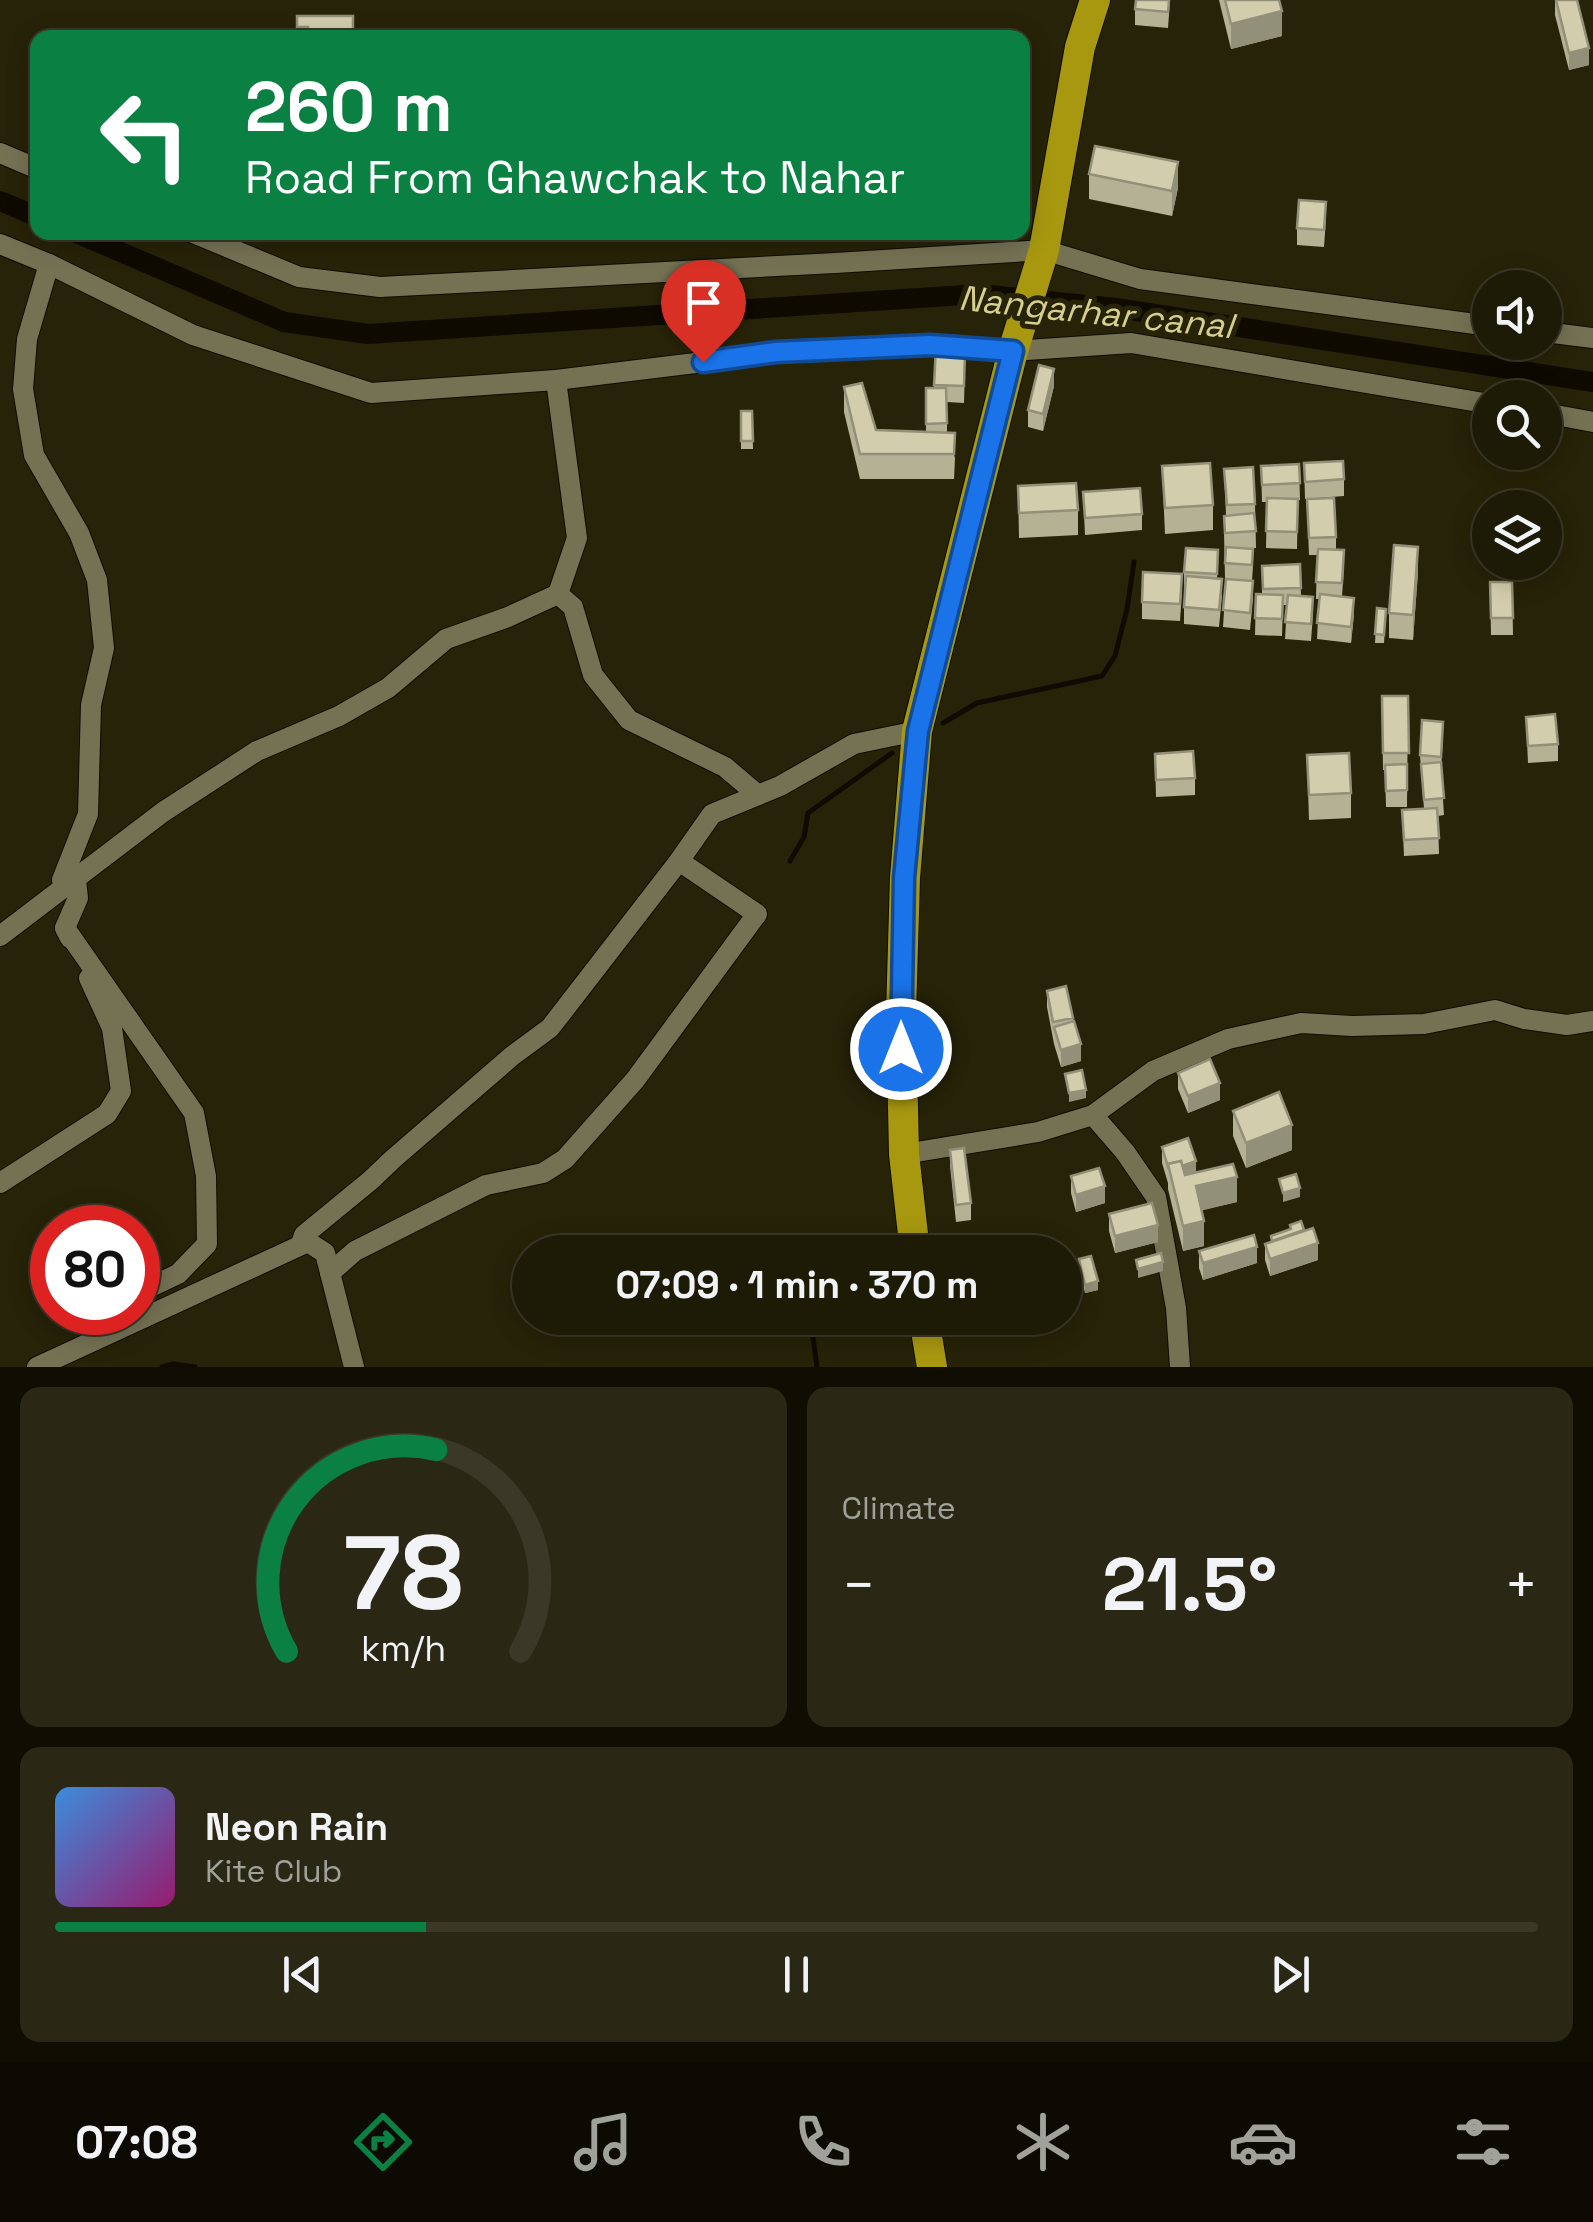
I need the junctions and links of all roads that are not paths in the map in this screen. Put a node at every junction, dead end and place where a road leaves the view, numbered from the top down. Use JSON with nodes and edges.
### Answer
{"nodes":[{"id":1,"x":1095,"y":0,"type":"edge"},
{"id":2,"x":0,"y":154,"type":"edge"},
{"id":3,"x":30,"y":166,"type":"edge"},
{"id":4,"x":210,"y":240,"type":"edge"},
{"id":5,"x":0,"y":247,"type":"edge"},
{"id":6,"x":1044,"y":250,"type":"junction"},
{"id":7,"x":48,"y":264,"type":"junction"},
{"id":8,"x":1472,"y":324,"type":"edge"},
{"id":9,"x":1562,"y":334,"type":"edge"},
{"id":10,"x":1593,"y":338,"type":"edge"},
{"id":11,"x":1017,"y":340,"type":"junction"},
{"id":12,"x":556,"y":380,"type":"junction"},
{"id":13,"x":1472,"y":401,"type":"edge"},
{"id":14,"x":1562,"y":417,"type":"edge"},
{"id":15,"x":1593,"y":422,"type":"edge"},
{"id":16,"x":558,"y":594,"type":"junction"},
{"id":17,"x":918,"y":731,"type":"junction"},
{"id":18,"x":758,"y":795,"type":"junction"},
{"id":19,"x":678,"y":861,"type":"junction"},
{"id":20,"x":69,"y":880,"type":"junction"},
{"id":21,"x":65,"y":928,"type":"junction"},
{"id":22,"x":0,"y":936,"type":"edge"},
{"id":23,"x":1593,"y":1021,"type":"edge"},
{"id":24,"x":1093,"y":1115,"type":"junction"},
{"id":25,"x":904,"y":1154,"type":"junction"},
{"id":26,"x":0,"y":1183,"type":"edge"},
{"id":27,"x":913,"y":1235,"type":"edge"},
{"id":28,"x":301,"y":1244,"type":"junction"},
{"id":29,"x":330,"y":1273,"type":"junction"},
{"id":30,"x":160,"y":1283,"type":"edge"},
{"id":31,"x":927,"y":1335,"type":"edge"},
{"id":32,"x":38,"y":1367,"type":"edge"},
{"id":33,"x":354,"y":1367,"type":"edge"},
{"id":34,"x":932,"y":1367,"type":"edge"},
{"id":35,"x":1180,"y":1367,"type":"edge"}],
"edges":[{"from":1,"to":6,"type":"highway"},
{"from":2,"to":3,"type":"street"},
{"from":4,"to":6,"type":"street"},
{"from":5,"to":7,"type":"street"},
{"from":6,"to":8,"type":"street"},
{"from":6,"to":11,"type":"highway"},
{"from":7,"to":12,"type":"street"},
{"from":7,"to":20,"type":"street"},
{"from":9,"to":10,"type":"street"},
{"from":11,"to":12,"type":"street"},
{"from":11,"to":13,"type":"street"},
{"from":11,"to":17,"type":"highway"},
{"from":12,"to":16,"type":"street"},
{"from":14,"to":15,"type":"street"},
{"from":16,"to":18,"type":"street"},
{"from":16,"to":20,"type":"street"},
{"from":17,"to":18,"type":"street"},
{"from":17,"to":25,"type":"highway"},
{"from":18,"to":19,"type":"street"},
{"from":19,"to":28,"type":"street"},
{"from":19,"to":29,"type":"street"},
{"from":20,"to":21,"type":"street"},
{"from":20,"to":22,"type":"street"},
{"from":21,"to":26,"type":"street"},
{"from":21,"to":30,"type":"street"},
{"from":23,"to":24,"type":"street"},
{"from":24,"to":25,"type":"street"},
{"from":24,"to":35,"type":"street"},
{"from":25,"to":27,"type":"highway"},
{"from":28,"to":29,"type":"street"},
{"from":28,"to":32,"type":"street"},
{"from":29,"to":33,"type":"street"},
{"from":31,"to":34,"type":"highway"}]}
